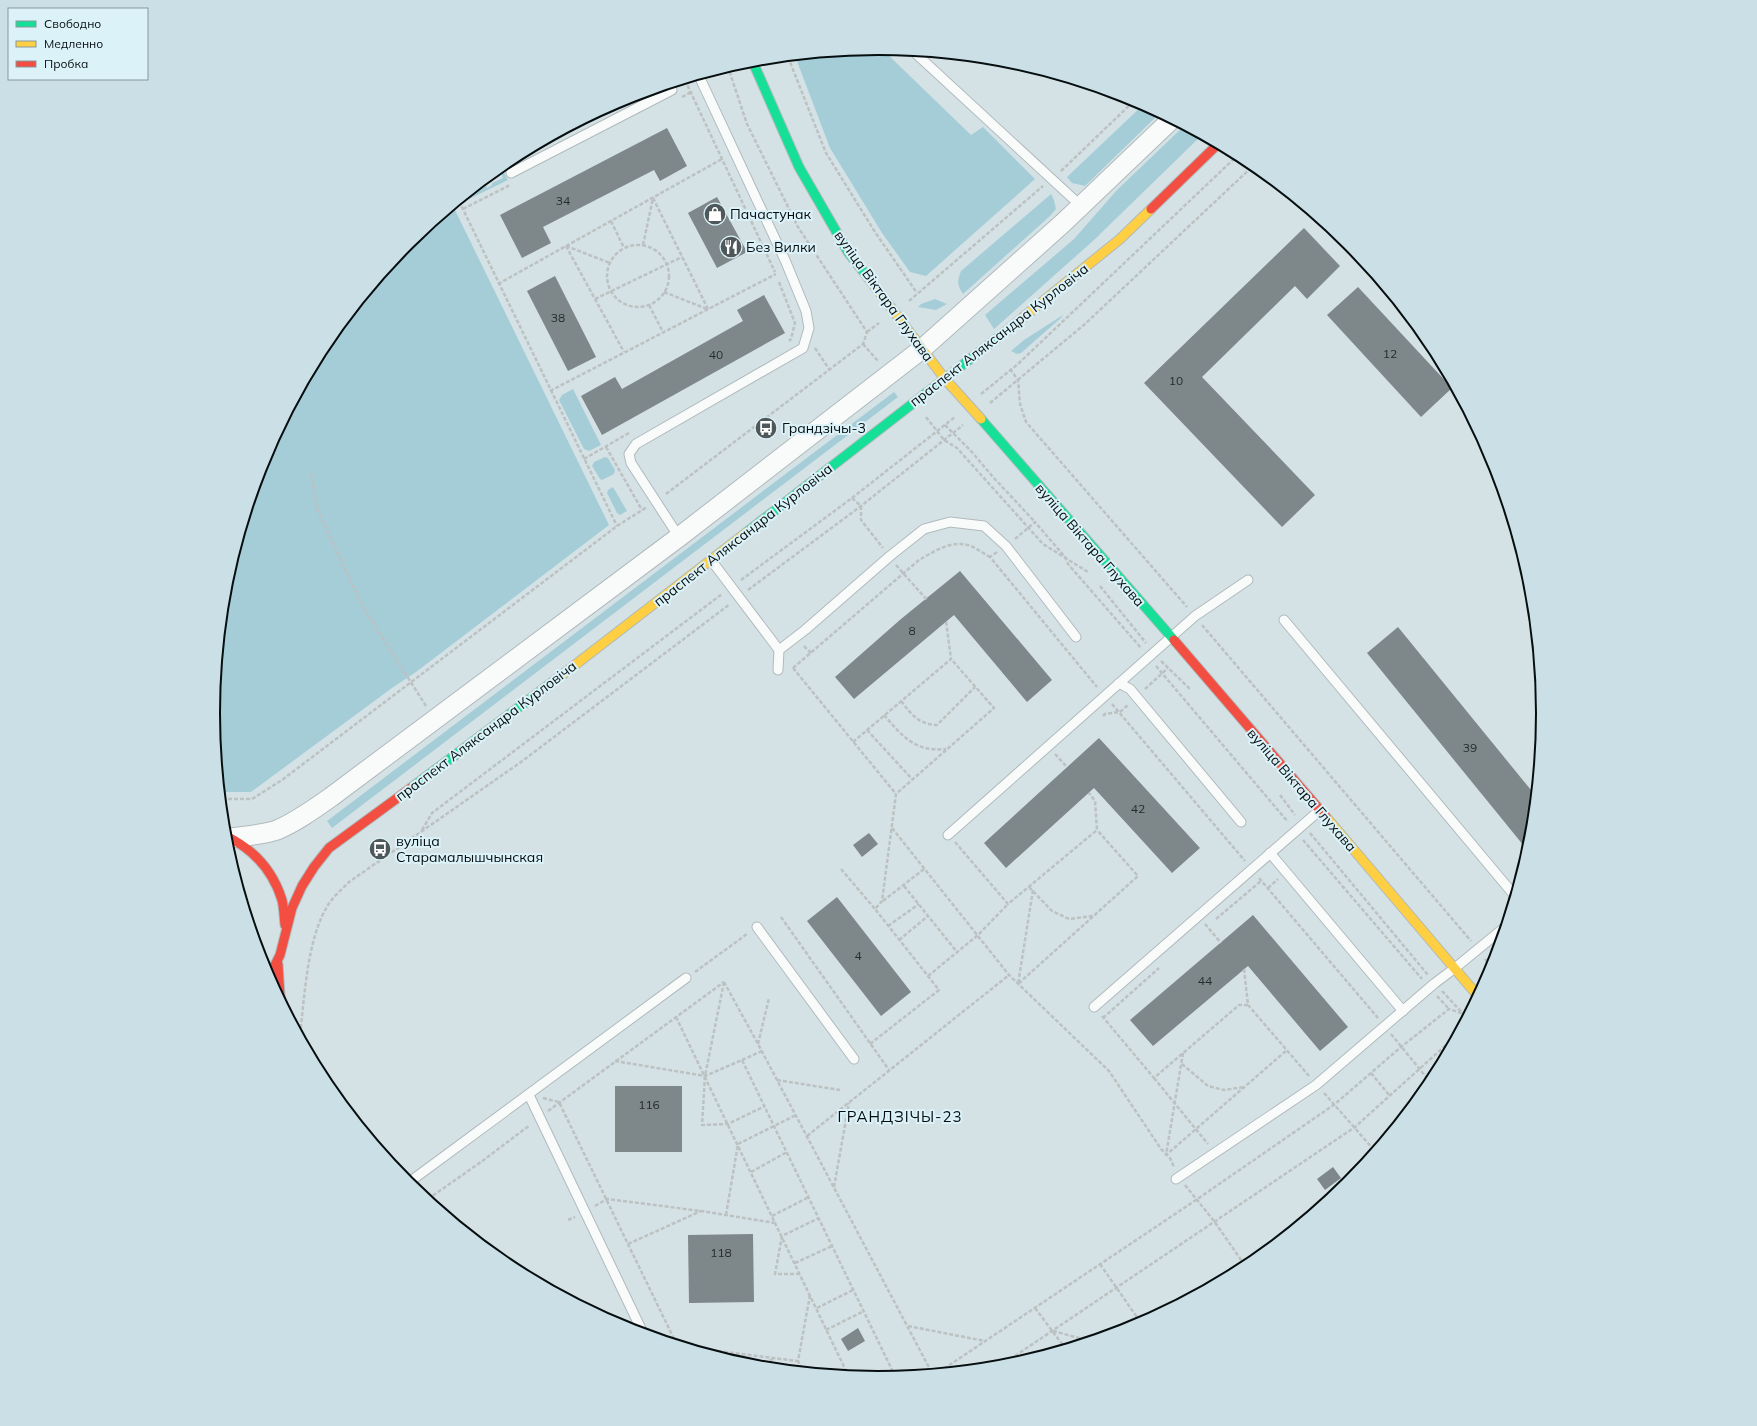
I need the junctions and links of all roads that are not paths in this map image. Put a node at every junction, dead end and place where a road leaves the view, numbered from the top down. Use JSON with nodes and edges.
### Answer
{"nodes":[{"id":1,"x":918,"y":56,"type":"edge"},
{"id":2,"x":755,"y":67,"type":"edge"},
{"id":3,"x":701,"y":79,"type":"edge"},
{"id":4,"x":672,"y":88,"type":"edge"},
{"id":5,"x":1169,"y":123,"type":"edge"},
{"id":6,"x":1215,"y":147,"type":"edge"},
{"id":7,"x":511,"y":173,"type":"dead end"},
{"id":8,"x":1080,"y":206,"type":"junction"},
{"id":9,"x":922,"y":349,"type":"junction"},
{"id":10,"x":945,"y":378,"type":"junction"},
{"id":11,"x":679,"y":537,"type":"junction"},
{"id":12,"x":711,"y":560,"type":"junction"},
{"id":13,"x":1248,"y":580,"type":"dead end"},
{"id":14,"x":1284,"y":620,"type":"dead end"},
{"id":15,"x":1076,"y":637,"type":"dead end"},
{"id":16,"x":1172,"y":637,"type":"junction"},
{"id":17,"x":779,"y":650,"type":"junction"},
{"id":18,"x":778,"y":670,"type":"dead end"},
{"id":19,"x":1119,"y":683,"type":"junction"},
{"id":20,"x":1320,"y":810,"type":"junction"},
{"id":21,"x":1241,"y":822,"type":"dead end"},
{"id":22,"x":948,"y":835,"type":"road end"},
{"id":23,"x":232,"y":837,"type":"edge"},
{"id":24,"x":233,"y":840,"type":"edge"},
{"id":25,"x":1270,"y":854,"type":"junction"},
{"id":26,"x":1511,"y":892,"type":"edge"},
{"id":27,"x":757,"y":927,"type":"road end"},
{"id":28,"x":285,"y":932,"type":"junction"},
{"id":29,"x":1499,"y":932,"type":"edge"},
{"id":30,"x":278,"y":964,"type":"junction"},
{"id":31,"x":1455,"y":968,"type":"junction"},
{"id":32,"x":274,"y":971,"type":"edge"},
{"id":33,"x":686,"y":978,"type":"road end"},
{"id":34,"x":279,"y":984,"type":"edge"},
{"id":35,"x":1474,"y":992,"type":"edge"},
{"id":36,"x":1094,"y":1007,"type":"road end"},
{"id":37,"x":1403,"y":1011,"type":"junction"},
{"id":38,"x":854,"y":1059,"type":"dead end"},
{"id":39,"x":529,"y":1095,"type":"junction"},
{"id":40,"x":1177,"y":1178,"type":"road end"},
{"id":41,"x":414,"y":1179,"type":"edge"},
{"id":42,"x":639,"y":1326,"type":"edge"}],
"edges":[{"from":1,"to":8,"type":"lane"},
{"from":2,"to":9,"type":"street","name":"вуліца Віктара Глухава"},
{"from":3,"to":11,"type":"lane"},
{"from":4,"to":7,"type":"lane"},
{"from":5,"to":8,"type":"street"},
{"from":6,"to":10,"type":"street","name":"праспект Аляксандра Курловіча"},
{"from":8,"to":9,"type":"street"},
{"from":9,"to":10,"type":"street","name":"вуліца Віктара Глухава"},
{"from":9,"to":11,"type":"street"},
{"from":10,"to":12,"type":"street","name":"праспект Аляксандра Курловіча"},
{"from":10,"to":16,"type":"street","name":"вуліца Віктара Глухава"},
{"from":11,"to":23,"type":"street"},
{"from":12,"to":17,"type":"lane"},
{"from":12,"to":28,"type":"street","name":"праспект Аляксандра Курловіча"},
{"from":13,"to":16,"type":"lane"},
{"from":14,"to":26,"type":"lane"},
{"from":15,"to":17,"type":"lane"},
{"from":16,"to":19,"type":"lane"},
{"from":16,"to":20,"type":"street","name":"вуліца Віктара Глухава"},
{"from":17,"to":18,"type":"lane"},
{"from":19,"to":21,"type":"lane"},
{"from":19,"to":22,"type":"lane"},
{"from":20,"to":25,"type":"lane"},
{"from":20,"to":31,"type":"street","name":"вуліца Віктара Глухава"},
{"from":24,"to":28,"type":"street"},
{"from":25,"to":36,"type":"lane"},
{"from":25,"to":37,"type":"lane"},
{"from":27,"to":38,"type":"lane"},
{"from":28,"to":30,"type":"street"},
{"from":29,"to":31,"type":"lane"},
{"from":30,"to":32,"type":"street"},
{"from":30,"to":34,"type":"street"},
{"from":31,"to":35,"type":"street","name":"вуліца Віктара Глухава"},
{"from":31,"to":37,"type":"lane"},
{"from":33,"to":39,"type":"lane"},
{"from":37,"to":40,"type":"lane"},
{"from":39,"to":41,"type":"lane"},
{"from":39,"to":42,"type":"lane"}]}
